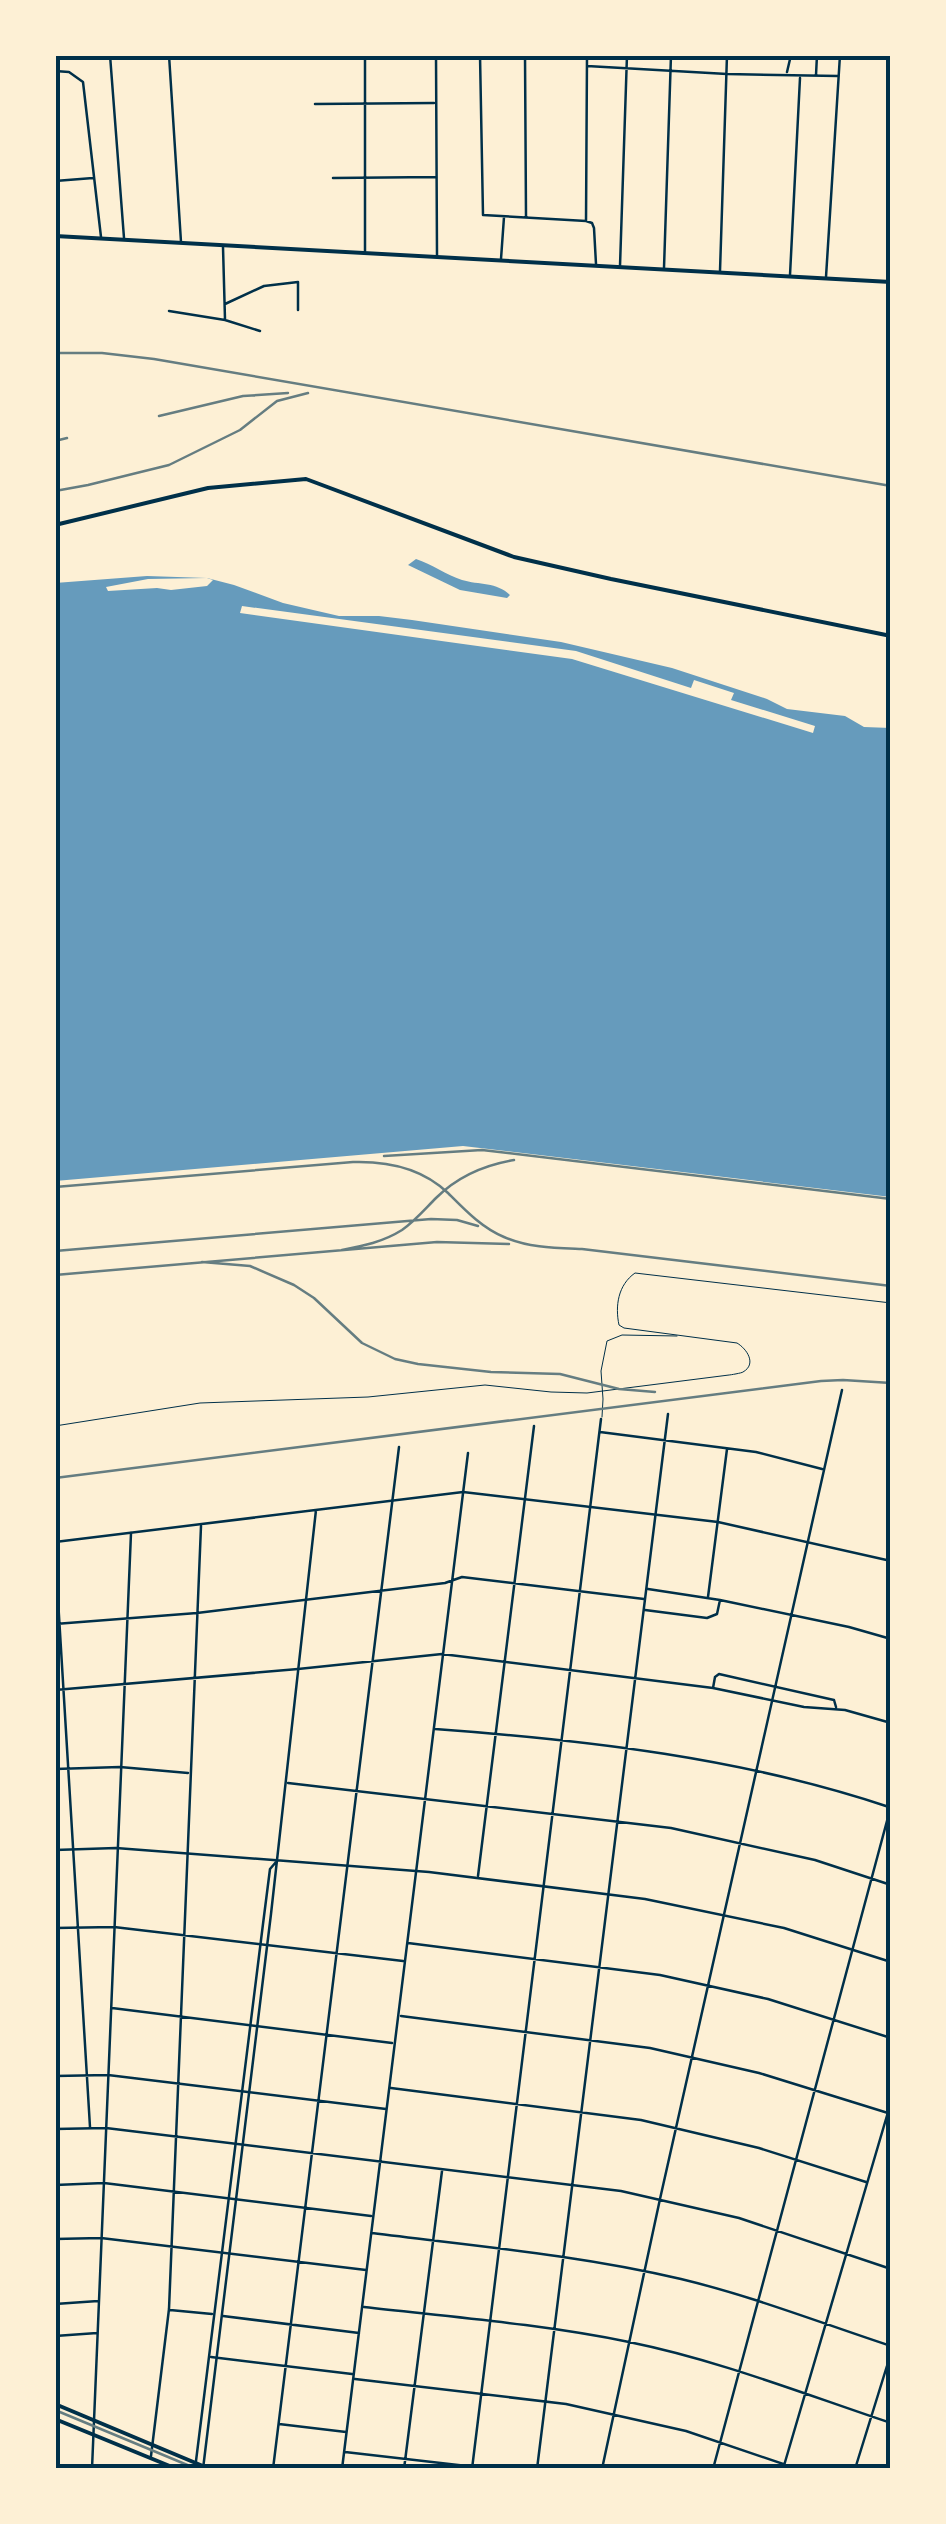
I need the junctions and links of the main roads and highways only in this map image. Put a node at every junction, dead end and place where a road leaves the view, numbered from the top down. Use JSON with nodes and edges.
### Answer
{"nodes":[{"id":1,"x":55,"y":236,"type":"edge"},
{"id":2,"x":891,"y":282,"type":"edge"},
{"id":3,"x":55,"y":526,"type":"edge"},
{"id":4,"x":891,"y":636,"type":"edge"},
{"id":5,"x":55,"y":2404,"type":"edge"},
{"id":6,"x":55,"y":2419,"type":"edge"},
{"id":7,"x":195,"y":2466,"type":"edge"},
{"id":8,"x":206,"y":2468,"type":"edge"},
{"id":9,"x":178,"y":2469,"type":"edge"}],
"edges":[{"from":1,"to":2,"type":"main road"},
{"from":3,"to":4,"type":"main road"},
{"from":5,"to":7,"type":"main road"},
{"from":6,"to":9,"type":"main road"},
{"from":7,"to":8,"type":"main road"}]}
